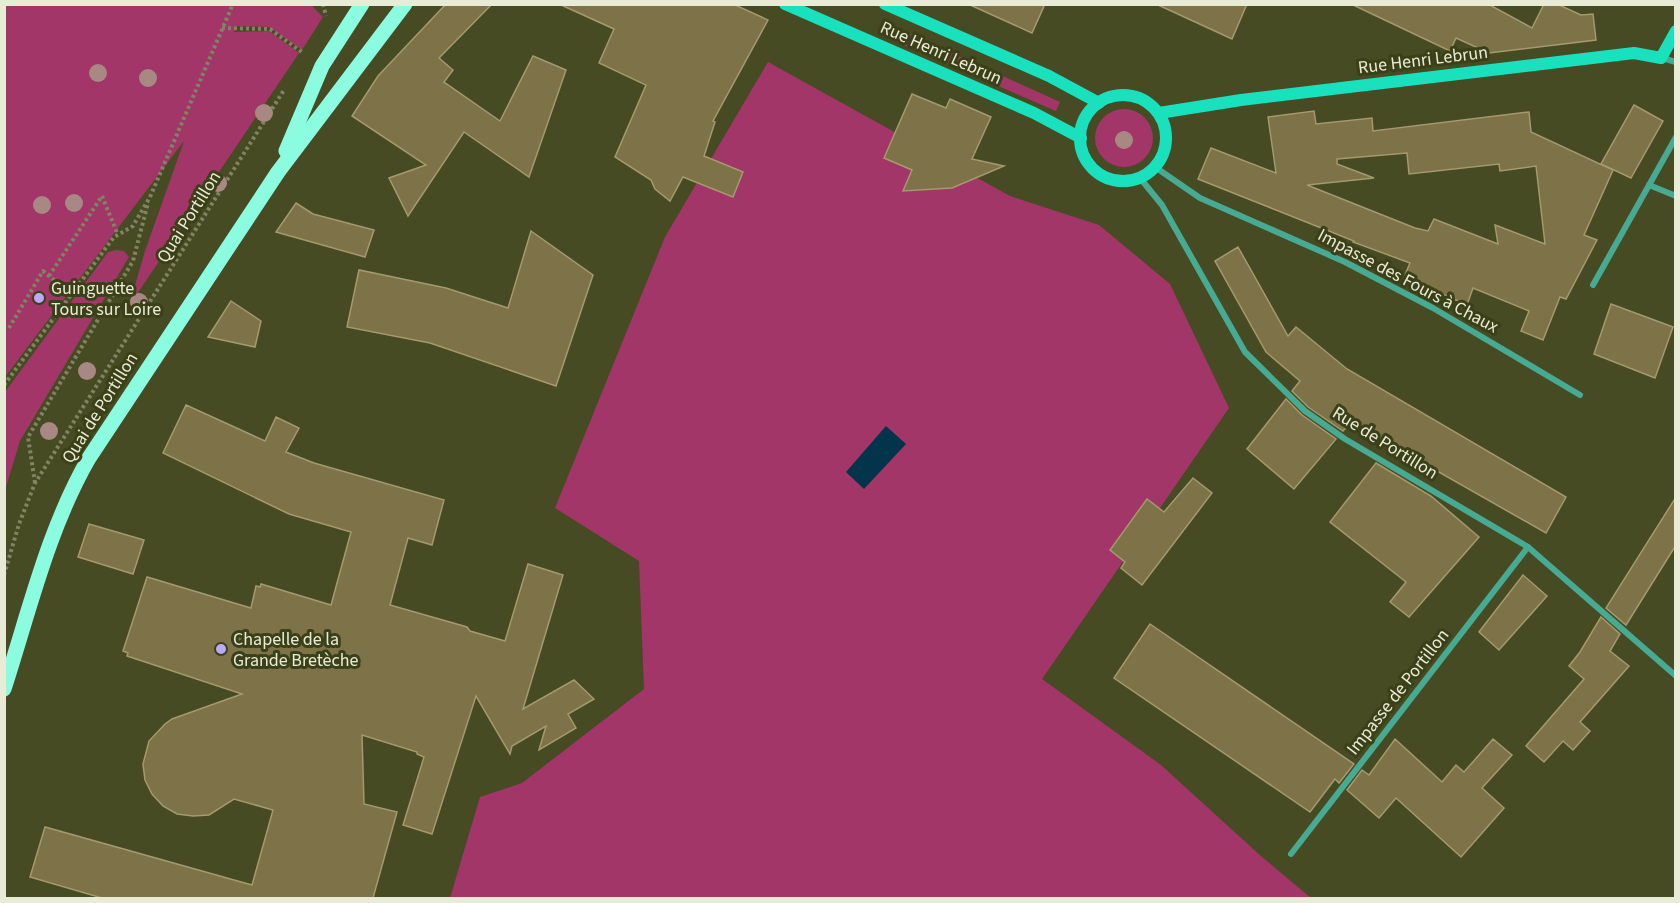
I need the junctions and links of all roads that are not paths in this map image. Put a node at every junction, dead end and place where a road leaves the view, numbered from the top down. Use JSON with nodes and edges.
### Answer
{"nodes":[{"id":1,"x":362,"y":4,"type":"edge"},
{"id":2,"x":405,"y":4,"type":"edge"},
{"id":3,"x":785,"y":4,"type":"edge"},
{"id":4,"x":885,"y":4,"type":"edge"},
{"id":5,"x":1676,"y":31,"type":"edge"},
{"id":6,"x":1661,"y":58,"type":"junction"},
{"id":7,"x":1676,"y":62,"type":"edge"},
{"id":8,"x":1099,"y":103,"type":"junction"},
{"id":9,"x":1159,"y":113,"type":"junction"},
{"id":10,"x":1676,"y":137,"type":"edge"},
{"id":11,"x":1080,"y":138,"type":"junction"},
{"id":12,"x":1155,"y":167,"type":"junction"},
{"id":13,"x":278,"y":172,"type":"junction"},
{"id":14,"x":1140,"y":178,"type":"junction"},
{"id":15,"x":1649,"y":185,"type":"junction"},
{"id":16,"x":1676,"y":196,"type":"edge"},
{"id":17,"x":1593,"y":285,"type":"dead end"},
{"id":18,"x":1580,"y":395,"type":"dead end"},
{"id":19,"x":1528,"y":547,"type":"junction"},
{"id":20,"x":1676,"y":676,"type":"edge"},
{"id":21,"x":4,"y":689,"type":"edge"},
{"id":22,"x":1292,"y":854,"type":"dead end"}],
"edges":[{"from":1,"to":13,"type":"main road","name":"Quai de Portillon"},
{"from":2,"to":13,"type":"main road","name":"Quai de Portillon"},
{"from":3,"to":11,"type":"street","name":"Rue Henri Lebrun"},
{"from":4,"to":8,"type":"street","name":"Rue Henri Lebrun"},
{"from":5,"to":6,"type":"street"},
{"from":6,"to":7,"type":"street"},
{"from":6,"to":9,"type":"street","name":"Rue Henri Lebrun"},
{"from":8,"to":9,"type":"street"},
{"from":8,"to":11,"type":"street"},
{"from":9,"to":12,"type":"street"},
{"from":10,"to":15,"type":"street"},
{"from":11,"to":14,"type":"street"},
{"from":12,"to":14,"type":"street"},
{"from":12,"to":18,"type":"street","name":"Impasse des Fours à Chaux"},
{"from":13,"to":21,"type":"main road","name":"Quai de Portillon"},
{"from":14,"to":19,"type":"street","name":"Rue de Portillon"},
{"from":15,"to":16,"type":"street"},
{"from":15,"to":17,"type":"street"},
{"from":19,"to":20,"type":"street","name":"Rue de Portillon"},
{"from":19,"to":22,"type":"street","name":"Impasse de Portillon"}]}
